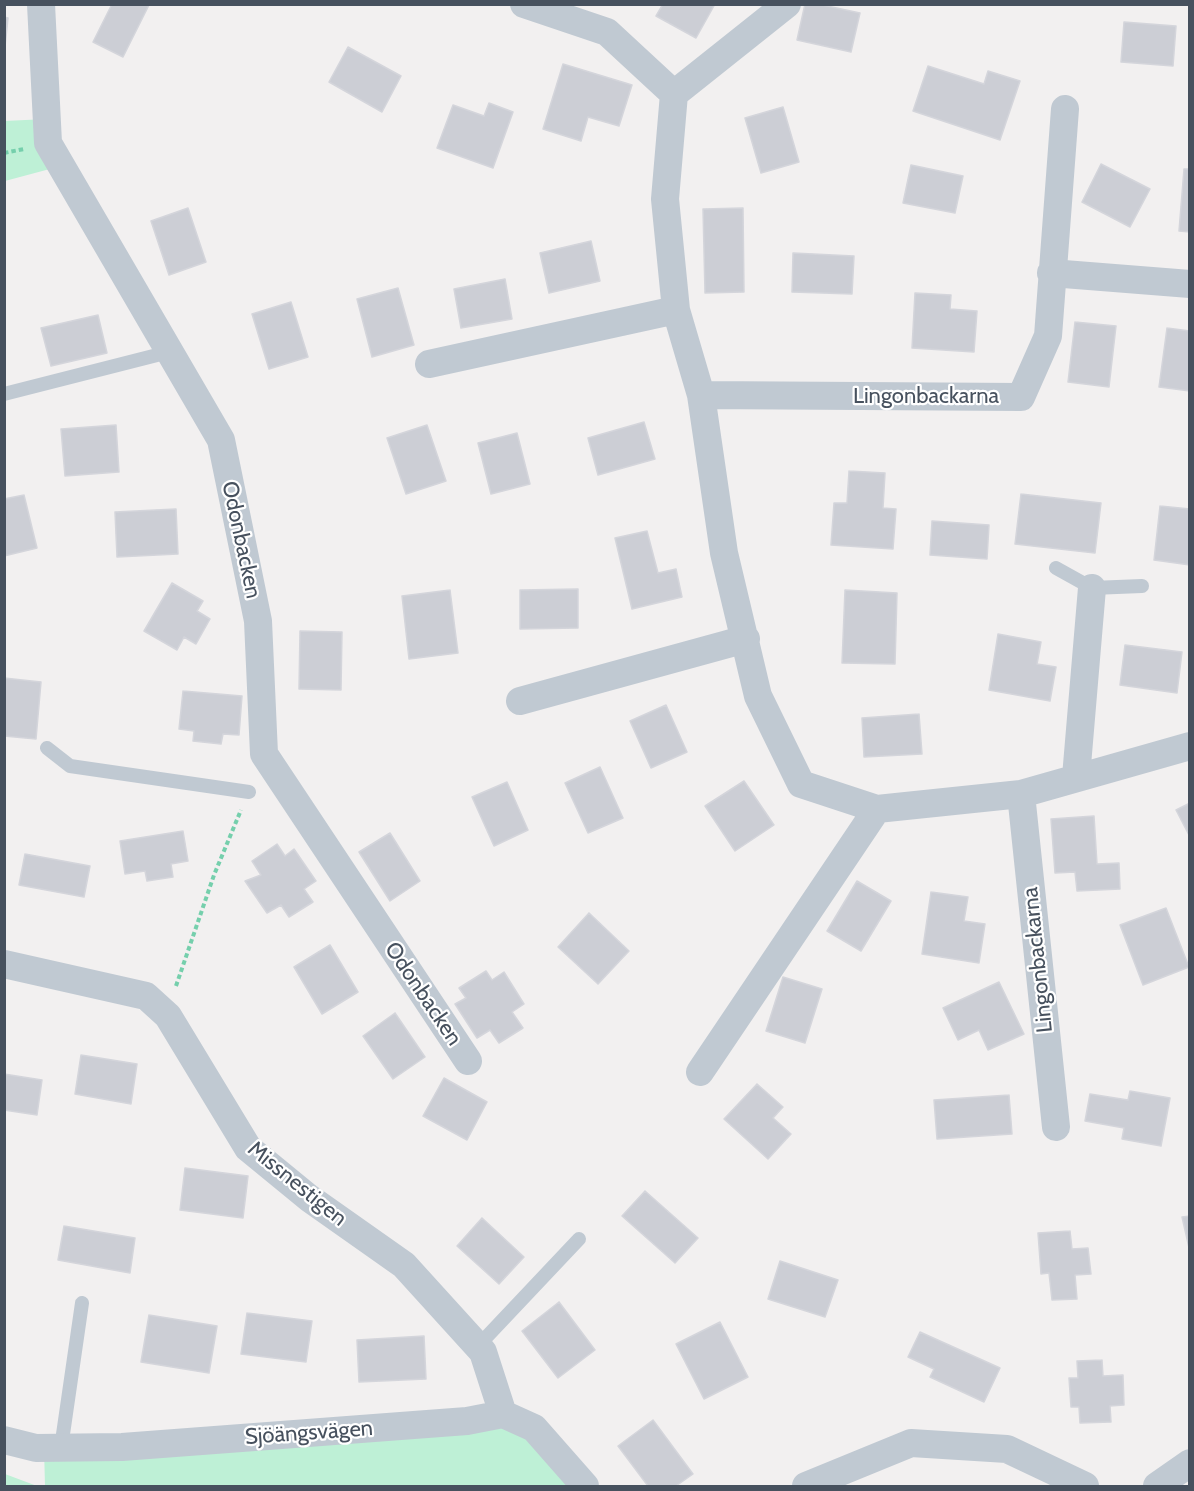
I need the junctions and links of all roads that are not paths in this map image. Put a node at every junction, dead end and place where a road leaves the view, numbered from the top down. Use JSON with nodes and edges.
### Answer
{"nodes":[{"id":1,"x":41,"y":4,"type":"edge"},
{"id":2,"x":524,"y":4,"type":"edge"},
{"id":3,"x":787,"y":4,"type":"edge"},
{"id":4,"x":674,"y":94,"type":"junction"},
{"id":5,"x":1065,"y":109,"type":"dead end"},
{"id":6,"x":1051,"y":273,"type":"junction"},
{"id":7,"x":1190,"y":285,"type":"edge"},
{"id":8,"x":676,"y":310,"type":"junction"},
{"id":9,"x":170,"y":352,"type":"junction"},
{"id":10,"x":429,"y":364,"type":"dead end"},
{"id":11,"x":4,"y":394,"type":"edge"},
{"id":12,"x":701,"y":395,"type":"junction"},
{"id":13,"x":1056,"y":568,"type":"dead end"},
{"id":14,"x":1142,"y":586,"type":"dead end"},
{"id":15,"x":1092,"y":588,"type":"junction"},
{"id":16,"x":746,"y":639,"type":"junction"},
{"id":17,"x":520,"y":701,"type":"dead end"},
{"id":18,"x":1190,"y":746,"type":"edge"},
{"id":19,"x":47,"y":748,"type":"dead end"},
{"id":20,"x":1076,"y":777,"type":"junction"},
{"id":21,"x":249,"y":792,"type":"road end"},
{"id":22,"x":1021,"y":794,"type":"junction"},
{"id":23,"x":877,"y":809,"type":"junction"},
{"id":24,"x":4,"y":964,"type":"edge"},
{"id":25,"x":468,"y":1061,"type":"dead end"},
{"id":26,"x":700,"y":1072,"type":"dead end"},
{"id":27,"x":1056,"y":1127,"type":"dead end"},
{"id":28,"x":579,"y":1239,"type":"dead end"},
{"id":29,"x":82,"y":1303,"type":"dead end"},
{"id":30,"x":478,"y":1346,"type":"junction"},
{"id":31,"x":503,"y":1414,"type":"junction"},
{"id":32,"x":4,"y":1440,"type":"edge"},
{"id":33,"x":61,"y":1448,"type":"junction"},
{"id":34,"x":1190,"y":1463,"type":"edge"},
{"id":35,"x":1036,"y":1474,"type":"edge"},
{"id":36,"x":585,"y":1486,"type":"edge"},
{"id":37,"x":810,"y":1486,"type":"edge"},
{"id":38,"x":1085,"y":1486,"type":"edge"},
{"id":39,"x":1157,"y":1486,"type":"edge"}],
"edges":[{"from":1,"to":9,"type":"street","name":"Odonbacken"},
{"from":2,"to":4,"type":"street"},
{"from":3,"to":4,"type":"street"},
{"from":4,"to":8,"type":"street"},
{"from":5,"to":6,"type":"street","name":"Lingonbackarna"},
{"from":6,"to":7,"type":"street"},
{"from":6,"to":12,"type":"street","name":"Lingonbackarna"},
{"from":8,"to":10,"type":"street"},
{"from":8,"to":12,"type":"street"},
{"from":9,"to":11,"type":"lane"},
{"from":9,"to":25,"type":"street","name":"Odonbacken"},
{"from":12,"to":16,"type":"street"},
{"from":13,"to":15,"type":"lane"},
{"from":14,"to":15,"type":"lane"},
{"from":15,"to":20,"type":"street"},
{"from":16,"to":17,"type":"street"},
{"from":16,"to":23,"type":"street"},
{"from":18,"to":20,"type":"street"},
{"from":19,"to":21,"type":"lane"},
{"from":20,"to":22,"type":"street"},
{"from":22,"to":23,"type":"street"},
{"from":22,"to":27,"type":"street","name":"Lingonbackarna"},
{"from":23,"to":26,"type":"street"},
{"from":24,"to":30,"type":"street","name":"Missnestigen"},
{"from":28,"to":30,"type":"lane"},
{"from":29,"to":33,"type":"lane"},
{"from":30,"to":31,"type":"street","name":"Missnestigen"},
{"from":31,"to":33,"type":"street","name":"Sjöängsvägen"},
{"from":31,"to":36,"type":"street"},
{"from":32,"to":33,"type":"street","name":"Sjöängsvägen"},
{"from":34,"to":39,"type":"street"},
{"from":35,"to":37,"type":"street"},
{"from":35,"to":38,"type":"street"}]}
